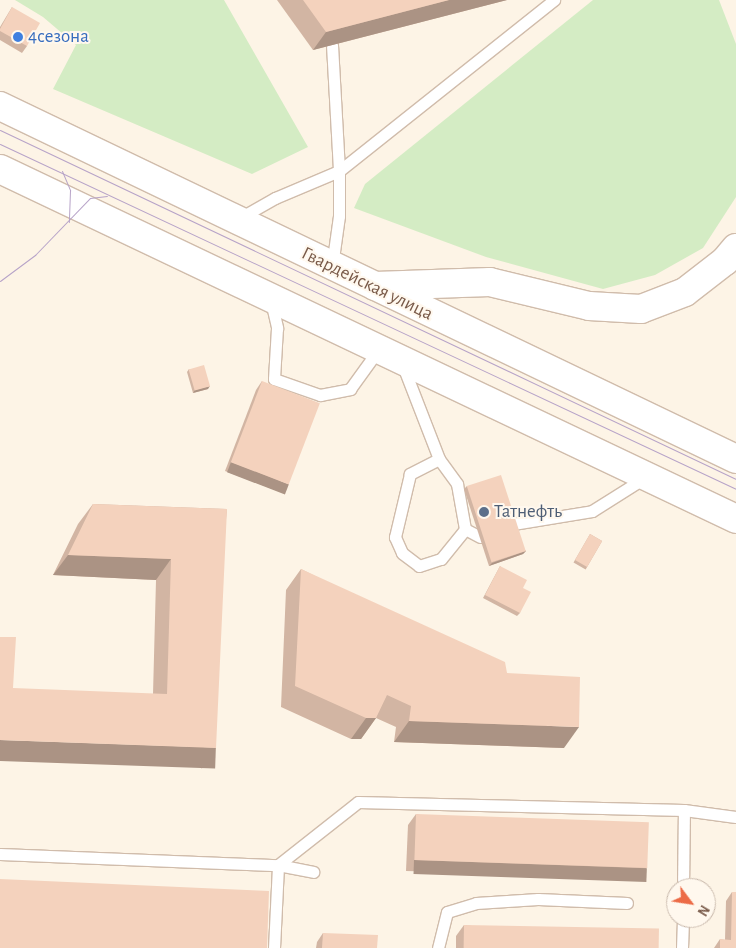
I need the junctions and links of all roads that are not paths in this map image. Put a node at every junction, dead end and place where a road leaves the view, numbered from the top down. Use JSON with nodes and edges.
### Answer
{"nodes":[{"id":1,"x":554,"y":0,"type":"edge"},
{"id":2,"x":332,"y":45,"type":"edge"},
{"id":3,"x":0,"y":106,"type":"edge"},
{"id":4,"x":0,"y":169,"type":"edge"},
{"id":5,"x":339,"y":171,"type":"junction"},
{"id":6,"x":236,"y":220,"type":"junction"},
{"id":7,"x":736,"y":248,"type":"edge"},
{"id":8,"x":332,"y":267,"type":"junction"},
{"id":9,"x":372,"y":286,"type":"junction"},
{"id":10,"x":270,"y":297,"type":"junction"},
{"id":11,"x":390,"y":354,"type":"junction"},
{"id":12,"x":439,"y":459,"type":"junction"},
{"id":13,"x":736,"y":459,"type":"edge"},
{"id":14,"x":648,"y":476,"type":"junction"},
{"id":15,"x":736,"y":519,"type":"edge"},
{"id":16,"x":513,"y":524,"type":"edge"},
{"id":17,"x":464,"y":529,"type":"junction"},
{"id":18,"x":480,"y":536,"type":"edge"},
{"id":19,"x":684,"y":810,"type":"junction"},
{"id":20,"x":736,"y":817,"type":"edge"},
{"id":21,"x":0,"y":854,"type":"edge"},
{"id":22,"x":278,"y":865,"type":"junction"},
{"id":23,"x":313,"y":872,"type":"dead end"},
{"id":24,"x":683,"y":878,"type":"edge"},
{"id":25,"x":627,"y":903,"type":"dead end"},
{"id":26,"x":683,"y":928,"type":"edge"},
{"id":27,"x":274,"y":948,"type":"edge"},
{"id":28,"x":438,"y":948,"type":"edge"},
{"id":29,"x":682,"y":948,"type":"edge"}],
"edges":[{"from":1,"to":5,"type":"lane"},
{"from":2,"to":5,"type":"lane"},
{"from":3,"to":6,"type":"main road","name":"Гвардейская улица"},
{"from":4,"to":10,"type":"main road"},
{"from":5,"to":6,"type":"lane"},
{"from":5,"to":8,"type":"lane"},
{"from":6,"to":8,"type":"main road","name":"Гвардейская улица"},
{"from":7,"to":9,"type":"main road"},
{"from":8,"to":9,"type":"main road","name":"Гвардейская улица"},
{"from":9,"to":13,"type":"main road","name":"Гвардейская улица"},
{"from":10,"to":11,"type":"main road"},
{"from":10,"to":11,"type":"lane"},
{"from":11,"to":12,"type":"lane"},
{"from":11,"to":14,"type":"main road"},
{"from":12,"to":17,"type":"lane"},
{"from":12,"to":17,"type":"lane"},
{"from":14,"to":15,"type":"main road"},
{"from":14,"to":16,"type":"lane"},
{"from":17,"to":18,"type":"lane"},
{"from":19,"to":20,"type":"lane"},
{"from":19,"to":22,"type":"lane"},
{"from":19,"to":24,"type":"lane"},
{"from":21,"to":22,"type":"lane"},
{"from":22,"to":23,"type":"lane"},
{"from":22,"to":27,"type":"lane"},
{"from":25,"to":28,"type":"lane"},
{"from":26,"to":29,"type":"lane"}]}
